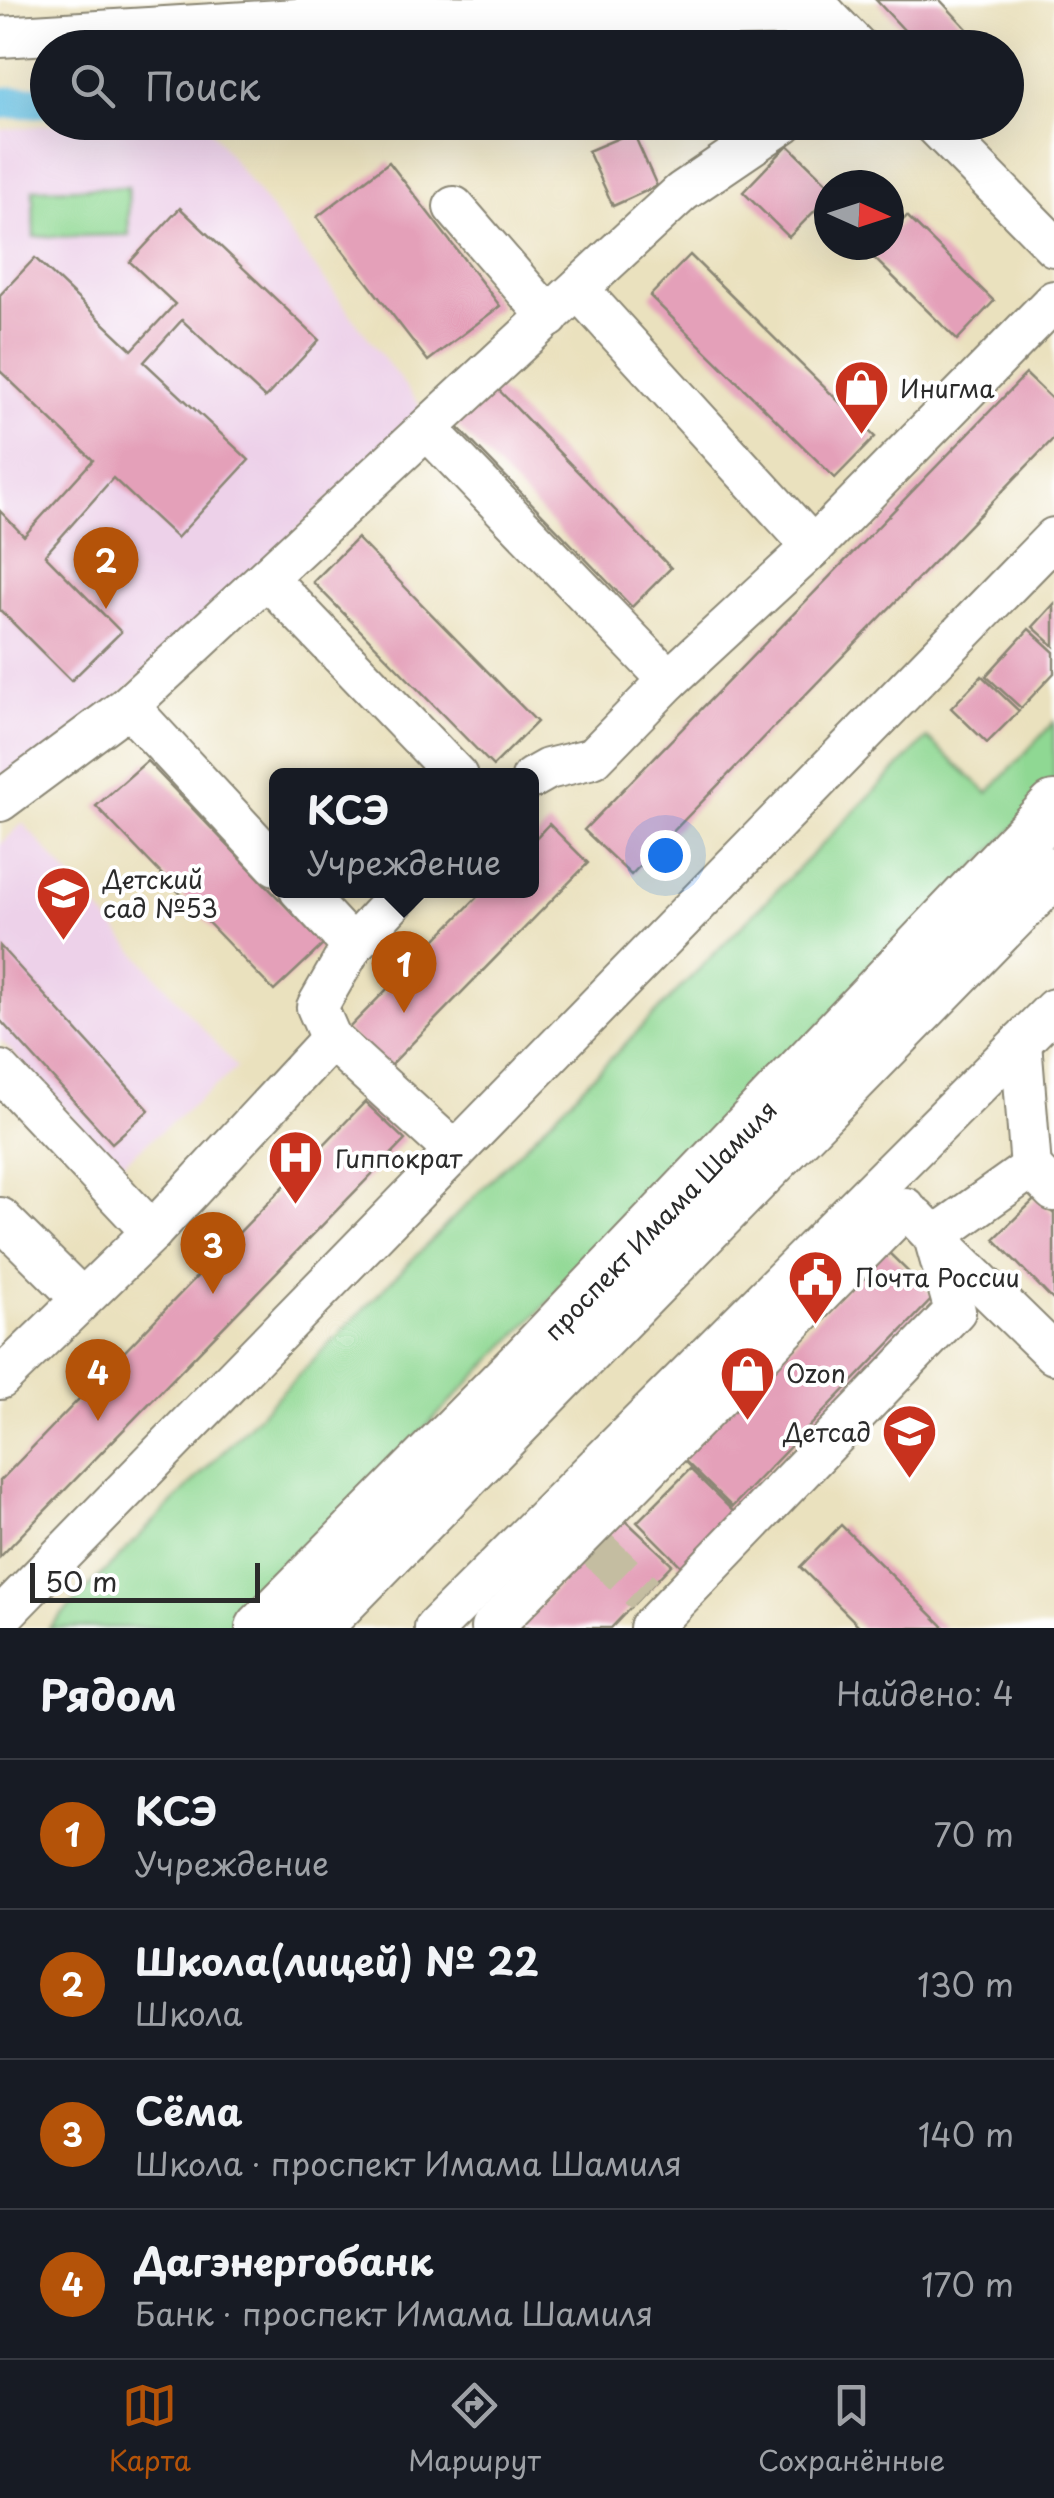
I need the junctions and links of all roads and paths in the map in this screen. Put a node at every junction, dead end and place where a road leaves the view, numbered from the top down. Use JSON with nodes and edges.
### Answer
{"nodes":[{"id":1,"x":819,"y":8,"type":"edge"},
{"id":2,"x":564,"y":9,"type":"edge"},
{"id":3,"x":120,"y":30,"type":"edge"},
{"id":4,"x":840,"y":30,"type":"edge"},
{"id":5,"x":30,"y":35,"type":"edge"},
{"id":6,"x":0,"y":37,"type":"edge"},
{"id":7,"x":759,"y":140,"type":"edge"},
{"id":8,"x":950,"y":140,"type":"edge"},
{"id":9,"x":454,"y":207,"type":"dead end"},
{"id":10,"x":1054,"y":246,"type":"edge"},
{"id":11,"x":578,"y":289,"type":"junction"},
{"id":12,"x":1054,"y":301,"type":"edge"},
{"id":13,"x":548,"y":317,"type":"junction"},
{"id":14,"x":427,"y":429,"type":"junction"},
{"id":15,"x":1054,"y":538,"type":"edge"},
{"id":16,"x":813,"y":547,"type":"junction"},
{"id":17,"x":268,"y":578,"type":"junction"},
{"id":18,"x":669,"y":680,"type":"junction"},
{"id":19,"x":128,"y":706,"type":"junction"},
{"id":20,"x":449,"y":768,"type":"edge"},
{"id":21,"x":539,"y":774,"type":"edge"},
{"id":22,"x":0,"y":801,"type":"edge"},
{"id":23,"x":1054,"y":807,"type":"edge"},
{"id":24,"x":269,"y":857,"type":"edge"},
{"id":25,"x":1054,"y":872,"type":"edge"},
{"id":26,"x":307,"y":898,"type":"edge"},
{"id":27,"x":397,"y":898,"type":"edge"},
{"id":28,"x":352,"y":946,"type":"junction"},
{"id":29,"x":1054,"y":1009,"type":"edge"},
{"id":30,"x":331,"y":1039,"type":"junction"},
{"id":31,"x":1021,"y":1042,"type":"junction"},
{"id":32,"x":0,"y":1071,"type":"edge"},
{"id":33,"x":455,"y":1152,"type":"junction"},
{"id":34,"x":1042,"y":1180,"type":"edge"},
{"id":35,"x":893,"y":1195,"type":"junction"},
{"id":36,"x":0,"y":1218,"type":"edge"},
{"id":37,"x":152,"y":1232,"type":"junction"},
{"id":38,"x":934,"y":1237,"type":"junction"},
{"id":39,"x":82,"y":1299,"type":"junction"},
{"id":40,"x":1054,"y":1354,"type":"edge"},
{"id":41,"x":0,"y":1379,"type":"edge"},
{"id":42,"x":653,"y":1612,"type":"edge"},
{"id":43,"x":0,"y":1618,"type":"edge"},
{"id":44,"x":261,"y":1628,"type":"edge"},
{"id":45,"x":315,"y":1628,"type":"edge"},
{"id":46,"x":436,"y":1628,"type":"edge"},
{"id":47,"x":491,"y":1628,"type":"edge"}],
"edges":[{"from":1,"to":2,"type":"street"},
{"from":1,"to":4,"type":"street"},
{"from":2,"to":3,"type":"street"},
{"from":5,"to":6,"type":"street"},
{"from":7,"to":11,"type":"street"},
{"from":8,"to":10,"type":"street"},
{"from":9,"to":13,"type":"street"},
{"from":11,"to":13,"type":"street"},
{"from":11,"to":16,"type":"street"},
{"from":12,"to":16,"type":"street"},
{"from":13,"to":14,"type":"street"},
{"from":14,"to":17,"type":"street"},
{"from":14,"to":18,"type":"street"},
{"from":15,"to":33,"type":"street"},
{"from":16,"to":18,"type":"street"},
{"from":17,"to":19,"type":"street"},
{"from":17,"to":20,"type":"street"},
{"from":18,"to":21,"type":"street"},
{"from":19,"to":22,"type":"street"},
{"from":19,"to":24,"type":"street"},
{"from":23,"to":44,"type":"main road","name":"проспект Имама Шамиля"},
{"from":25,"to":45,"type":"main road","name":"проспект Имама Шамиля"},
{"from":26,"to":28,"type":"street"},
{"from":27,"to":28,"type":"street"},
{"from":28,"to":30,"type":"street"},
{"from":29,"to":31,"type":"street"},
{"from":30,"to":33,"type":"street"},
{"from":30,"to":37,"type":"street"},
{"from":31,"to":34,"type":"street"},
{"from":31,"to":35,"type":"street"},
{"from":32,"to":37,"type":"street"},
{"from":33,"to":43,"type":"street"},
{"from":34,"to":38,"type":"street"},
{"from":35,"to":38,"type":"street"},
{"from":35,"to":46,"type":"street"},
{"from":35,"to":47,"type":"street"},
{"from":36,"to":39,"type":"street"},
{"from":37,"to":39,"type":"street"},
{"from":38,"to":40,"type":"street"},
{"from":38,"to":42,"type":"street"},
{"from":39,"to":41,"type":"street"}]}
